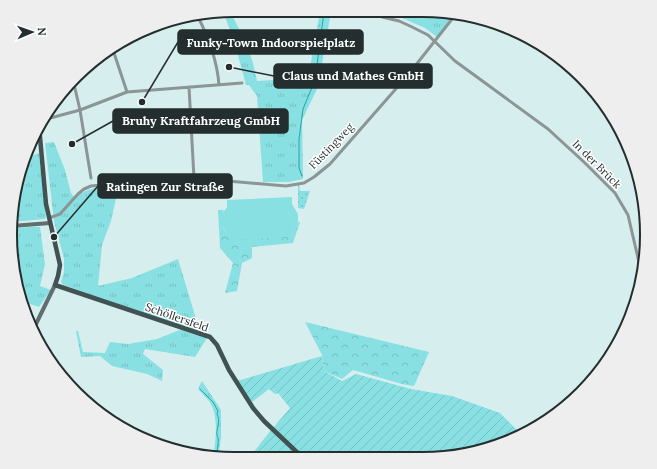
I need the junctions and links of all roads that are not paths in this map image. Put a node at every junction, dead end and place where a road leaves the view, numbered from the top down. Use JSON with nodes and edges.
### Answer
{"nodes":[{"id":1,"x":382,"y":17,"type":"edge"},
{"id":2,"x":452,"y":19,"type":"edge"},
{"id":3,"x":200,"y":20,"type":"edge"},
{"id":4,"x":435,"y":41,"type":"junction"},
{"id":5,"x":114,"y":54,"type":"edge"},
{"id":6,"x":242,"y":83,"type":"dead end"},
{"id":7,"x":219,"y":85,"type":"junction"},
{"id":8,"x":75,"y":87,"type":"edge"},
{"id":9,"x":189,"y":87,"type":"junction"},
{"id":10,"x":127,"y":92,"type":"junction"},
{"id":11,"x":80,"y":110,"type":"junction"},
{"id":12,"x":52,"y":118,"type":"edge"},
{"id":13,"x":40,"y":137,"type":"edge"},
{"id":14,"x":91,"y":178,"type":"dead end"},
{"id":15,"x":194,"y":178,"type":"junction"},
{"id":16,"x":49,"y":220,"type":"junction"},
{"id":17,"x":17,"y":225,"type":"edge"},
{"id":18,"x":639,"y":259,"type":"edge"},
{"id":19,"x":55,"y":285,"type":"junction"},
{"id":20,"x":36,"y":324,"type":"edge"},
{"id":21,"x":297,"y":452,"type":"edge"}],
"edges":[{"from":1,"to":4,"type":"street","name":"In der Brück"},
{"from":2,"to":4,"type":"street","name":"Füstingweg"},
{"from":3,"to":7,"type":"street"},
{"from":4,"to":15,"type":"street","name":"Füstingweg"},
{"from":4,"to":18,"type":"street","name":"In der Brück"},
{"from":5,"to":10,"type":"street"},
{"from":6,"to":7,"type":"street"},
{"from":7,"to":9,"type":"street"},
{"from":8,"to":11,"type":"street"},
{"from":9,"to":10,"type":"street"},
{"from":9,"to":15,"type":"street"},
{"from":10,"to":11,"type":"street"},
{"from":11,"to":12,"type":"street"},
{"from":11,"to":14,"type":"street"},
{"from":13,"to":16,"type":"main road"},
{"from":15,"to":16,"type":"street","name":"Füstingweg"},
{"from":16,"to":17,"type":"main road"},
{"from":16,"to":19,"type":"main road"},
{"from":19,"to":20,"type":"main road"},
{"from":19,"to":21,"type":"main road","name":"Schöllersfeld"}]}
